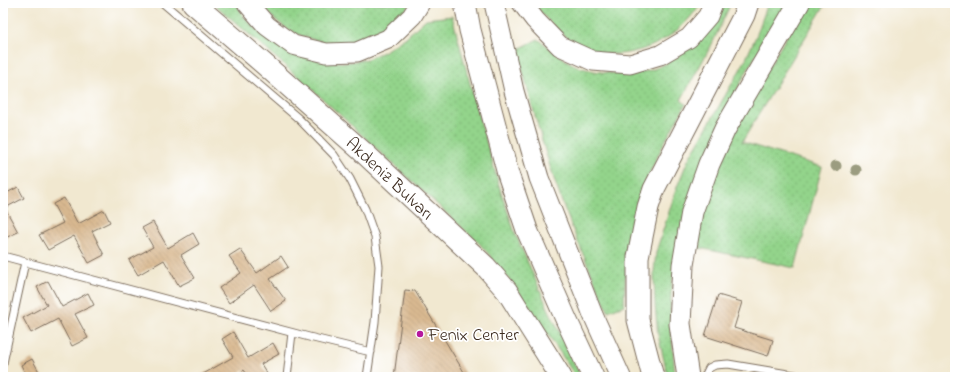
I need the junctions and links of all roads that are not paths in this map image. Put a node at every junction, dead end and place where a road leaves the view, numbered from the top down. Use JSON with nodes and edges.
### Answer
{"nodes":[{"id":1,"x":162,"y":3,"type":"edge"},
{"id":2,"x":193,"y":3,"type":"edge"},
{"id":3,"x":248,"y":3,"type":"edge"},
{"id":4,"x":420,"y":3,"type":"edge"},
{"id":5,"x":465,"y":3,"type":"edge"},
{"id":6,"x":494,"y":3,"type":"edge"},
{"id":7,"x":522,"y":3,"type":"edge"},
{"id":8,"x":713,"y":3,"type":"edge"},
{"id":9,"x":748,"y":3,"type":"edge"},
{"id":10,"x":799,"y":3,"type":"edge"},
{"id":11,"x":3,"y":256,"type":"edge"},
{"id":12,"x":25,"y":262,"type":"junction"},
{"id":13,"x":292,"y":333,"type":"junction"},
{"id":14,"x":371,"y":352,"type":"junction"},
{"id":15,"x":3,"y":363,"type":"edge"},
{"id":16,"x":287,"y":377,"type":"edge"},
{"id":17,"x":367,"y":377,"type":"edge"},
{"id":18,"x":561,"y":377,"type":"edge"},
{"id":19,"x":593,"y":377,"type":"edge"},
{"id":20,"x":621,"y":377,"type":"edge"},
{"id":21,"x":653,"y":377,"type":"edge"},
{"id":22,"x":688,"y":377,"type":"edge"},
{"id":23,"x":707,"y":377,"type":"edge"},
{"id":24,"x":806,"y":377,"type":"edge"}],
"edges":[{"from":1,"to":14,"type":"lane"},
{"from":2,"to":18,"type":"main road","name":"Akdeniz Bulvarı"},
{"from":3,"to":4,"type":"street"},
{"from":5,"to":19,"type":"main road"},
{"from":6,"to":20,"type":"street"},
{"from":7,"to":8,"type":"street"},
{"from":9,"to":21,"type":"main road"},
{"from":10,"to":22,"type":"main road"},
{"from":11,"to":12,"type":"lane"},
{"from":12,"to":13,"type":"lane"},
{"from":12,"to":15,"type":"lane"},
{"from":13,"to":14,"type":"lane"},
{"from":13,"to":16,"type":"lane"},
{"from":14,"to":17,"type":"lane"},
{"from":23,"to":24,"type":"lane"}]}
